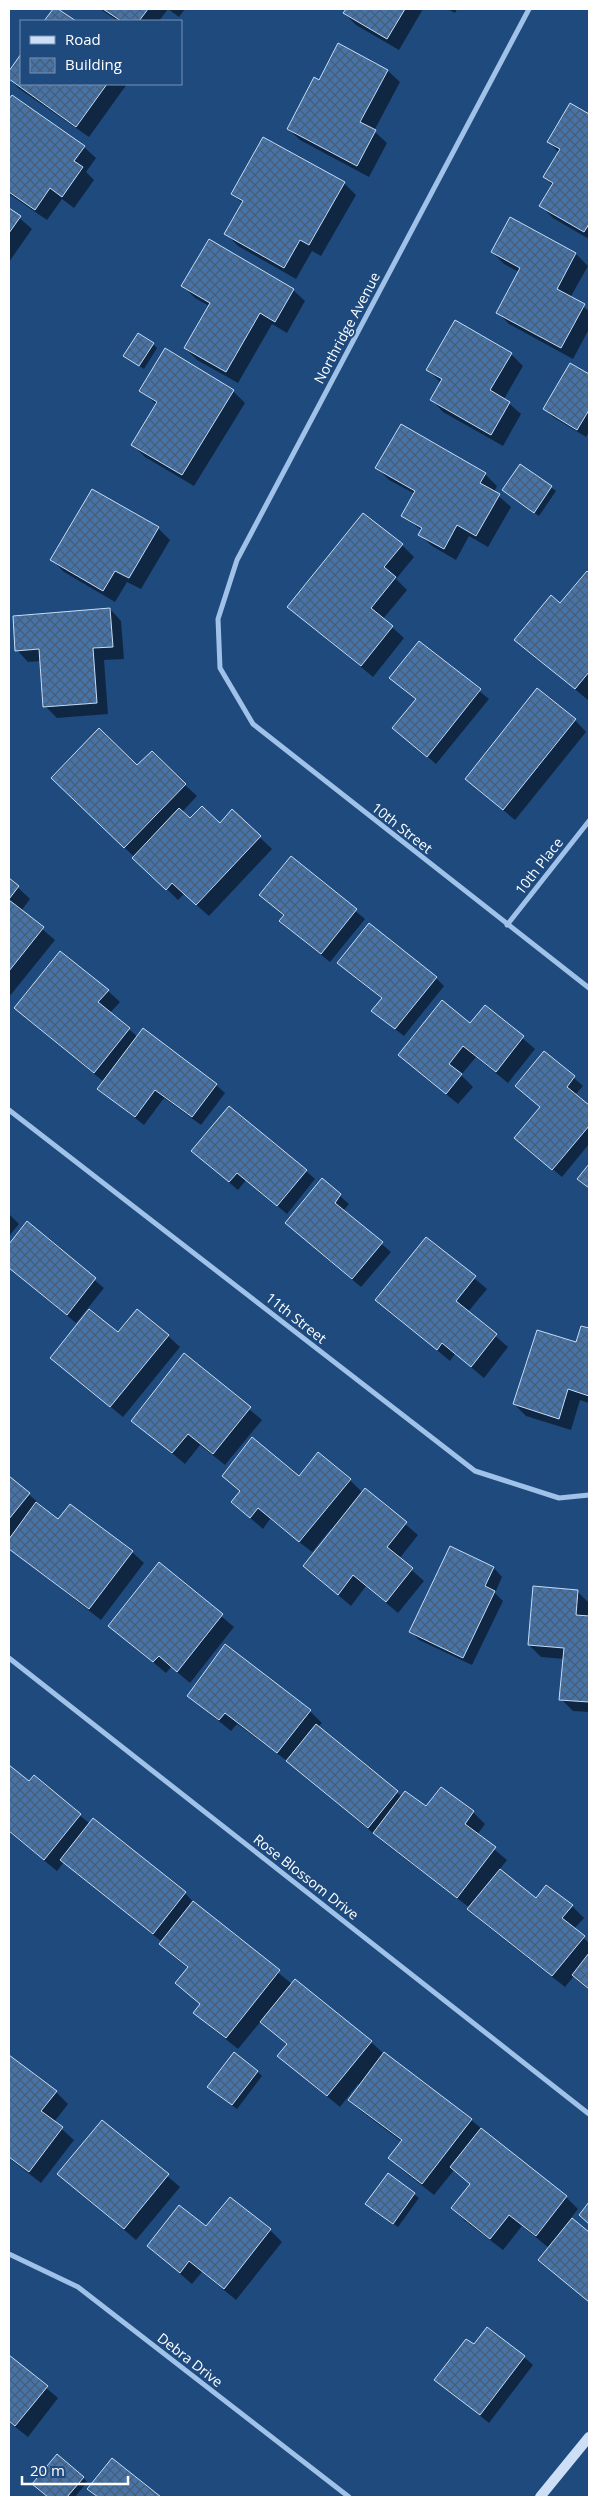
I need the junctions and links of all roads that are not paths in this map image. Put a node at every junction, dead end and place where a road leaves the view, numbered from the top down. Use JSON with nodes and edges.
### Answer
{"nodes":[{"id":1,"x":529,"y":9,"type":"edge"},
{"id":2,"x":220,"y":668,"type":"joint"},
{"id":3,"x":589,"y":821,"type":"edge"},
{"id":4,"x":507,"y":925,"type":"junction"},
{"id":5,"x":589,"y":988,"type":"edge"},
{"id":6,"x":9,"y":1110,"type":"edge"},
{"id":7,"x":589,"y":1495,"type":"edge"},
{"id":8,"x":9,"y":1658,"type":"edge"},
{"id":9,"x":589,"y":2114,"type":"edge"},
{"id":10,"x":9,"y":2254,"type":"edge"},
{"id":11,"x":589,"y":2436,"type":"edge"},
{"id":12,"x":349,"y":2497,"type":"edge"},
{"id":13,"x":540,"y":2497,"type":"edge"}],
"edges":[{"from":1,"to":2,"type":"street","name":"Northridge Avenue"},
{"from":2,"to":4,"type":"street","name":"10th Street"},
{"from":3,"to":4,"type":"street","name":"10th Place"},
{"from":4,"to":5,"type":"street","name":"10th Street"},
{"from":6,"to":7,"type":"street","name":"11th Street"},
{"from":8,"to":9,"type":"street","name":"Rose Blossom Drive"},
{"from":10,"to":12,"type":"street","name":"Debra Drive"},
{"from":11,"to":13,"type":"street"}]}
